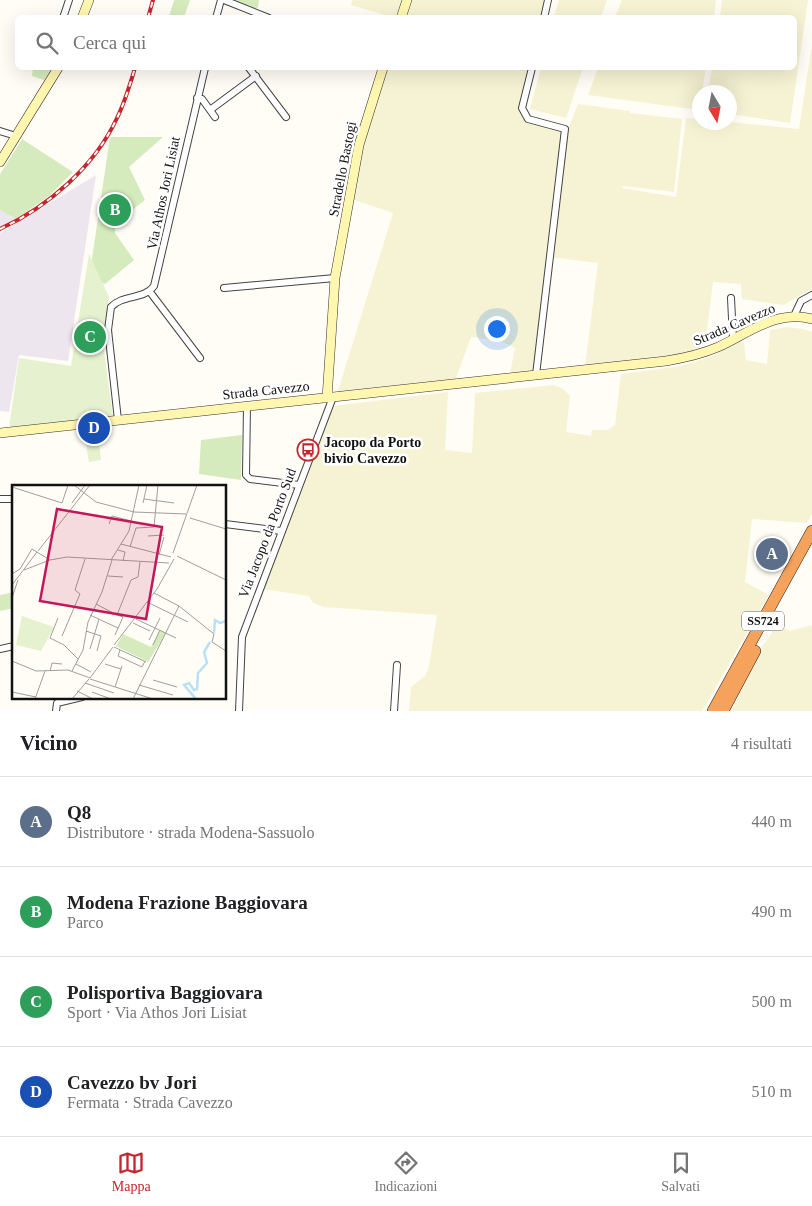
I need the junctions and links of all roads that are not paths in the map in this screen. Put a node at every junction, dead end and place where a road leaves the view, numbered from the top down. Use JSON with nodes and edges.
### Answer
{"nodes":[{"id":1,"x":69,"y":0,"type":"edge"},
{"id":2,"x":89,"y":0,"type":"edge"},
{"id":3,"x":223,"y":0,"type":"edge"},
{"id":4,"x":407,"y":0,"type":"edge"},
{"id":5,"x":548,"y":0,"type":"edge"},
{"id":6,"x":64,"y":15,"type":"edge"},
{"id":7,"x":83,"y":15,"type":"edge"},
{"id":8,"x":217,"y":15,"type":"edge"},
{"id":9,"x":261,"y":15,"type":"edge"},
{"id":10,"x":402,"y":15,"type":"edge"},
{"id":11,"x":545,"y":15,"type":"edge"},
{"id":12,"x":57,"y":70,"type":"edge"},
{"id":13,"x":204,"y":70,"type":"edge"},
{"id":14,"x":251,"y":70,"type":"edge"},
{"id":15,"x":382,"y":70,"type":"edge"},
{"id":16,"x":532,"y":70,"type":"edge"},
{"id":17,"x":256,"y":76,"type":"junction"},
{"id":18,"x":197,"y":98,"type":"junction"},
{"id":19,"x":210,"y":110,"type":"junction"},
{"id":20,"x":215,"y":117,"type":"dead end"},
{"id":21,"x":286,"y":117,"type":"dead end"},
{"id":22,"x":0,"y":131,"type":"edge"},
{"id":23,"x":16,"y":136,"type":"junction"},
{"id":24,"x":0,"y":162,"type":"edge"},
{"id":25,"x":335,"y":278,"type":"junction"},
{"id":26,"x":224,"y":288,"type":"dead end"},
{"id":27,"x":150,"y":292,"type":"junction"},
{"id":28,"x":812,"y":295,"type":"edge"},
{"id":29,"x":731,"y":298,"type":"dead end"},
{"id":30,"x":794,"y":316,"type":"junction"},
{"id":31,"x":812,"y":319,"type":"edge"},
{"id":32,"x":733,"y":339,"type":"junction"},
{"id":33,"x":200,"y":358,"type":"dead end"},
{"id":34,"x":536,"y":375,"type":"junction"},
{"id":35,"x":330,"y":397,"type":"junction"},
{"id":36,"x":247,"y":406,"type":"junction"},
{"id":37,"x":118,"y":420,"type":"junction"},
{"id":38,"x":0,"y":433,"type":"edge"},
{"id":39,"x":299,"y":484,"type":"junction"},
{"id":40,"x":226,"y":524,"type":"edge"},
{"id":41,"x":281,"y":531,"type":"junction"},
{"id":42,"x":812,"y":531,"type":"edge"},
{"id":43,"x":812,"y":546,"type":"edge"},
{"id":44,"x":397,"y":665,"type":"dead end"},
{"id":45,"x":77,"y":698,"type":"edge"},
{"id":46,"x":56,"y":711,"type":"edge"},
{"id":47,"x":239,"y":711,"type":"edge"},
{"id":48,"x":394,"y":711,"type":"edge"},
{"id":49,"x":713,"y":711,"type":"edge"},
{"id":50,"x":724,"y":711,"type":"edge"}],
"edges":[{"from":1,"to":6,"type":"street"},
{"from":2,"to":7,"type":"street"},
{"from":3,"to":8,"type":"street"},
{"from":3,"to":9,"type":"street"},
{"from":4,"to":10,"type":"street"},
{"from":5,"to":11,"type":"street"},
{"from":12,"to":23,"type":"street"},
{"from":13,"to":18,"type":"street","name":"Via Athos Jori Lisiat"},
{"from":14,"to":17,"type":"street"},
{"from":15,"to":25,"type":"street","name":"Stradello Bastogi"},
{"from":16,"to":34,"type":"street"},
{"from":17,"to":19,"type":"street"},
{"from":17,"to":21,"type":"street"},
{"from":18,"to":19,"type":"street"},
{"from":18,"to":27,"type":"street","name":"Via Athos Jori Lisiat"},
{"from":19,"to":20,"type":"street"},
{"from":22,"to":23,"type":"street"},
{"from":23,"to":24,"type":"street"},
{"from":25,"to":26,"type":"street"},
{"from":25,"to":35,"type":"street","name":"Stradello Bastogi"},
{"from":27,"to":33,"type":"street"},
{"from":27,"to":37,"type":"street"},
{"from":28,"to":30,"type":"street","name":"Strada Cavezzo"},
{"from":29,"to":32,"type":"street"},
{"from":30,"to":31,"type":"street","name":"Strada Cavezzo"},
{"from":30,"to":32,"type":"street","name":"Strada Cavezzo"},
{"from":32,"to":34,"type":"street","name":"Strada Cavezzo"},
{"from":34,"to":35,"type":"street","name":"Strada Cavezzo"},
{"from":35,"to":36,"type":"street","name":"Strada Cavezzo"},
{"from":35,"to":39,"type":"street","name":"Via Jacopo da Porto Sud"},
{"from":36,"to":37,"type":"street","name":"Strada Cavezzo"},
{"from":36,"to":39,"type":"street"},
{"from":37,"to":38,"type":"street","name":"Strada Cavezzo"},
{"from":39,"to":41,"type":"street","name":"Via Jacopo da Porto Sud"},
{"from":40,"to":41,"type":"street"},
{"from":41,"to":47,"type":"street","name":"Via Jacopo da Porto Sud"},
{"from":42,"to":49,"type":"highway","number":"SS724"},
{"from":43,"to":50,"type":"highway","number":"SS724"},
{"from":44,"to":48,"type":"street"},
{"from":45,"to":46,"type":"street"}]}
